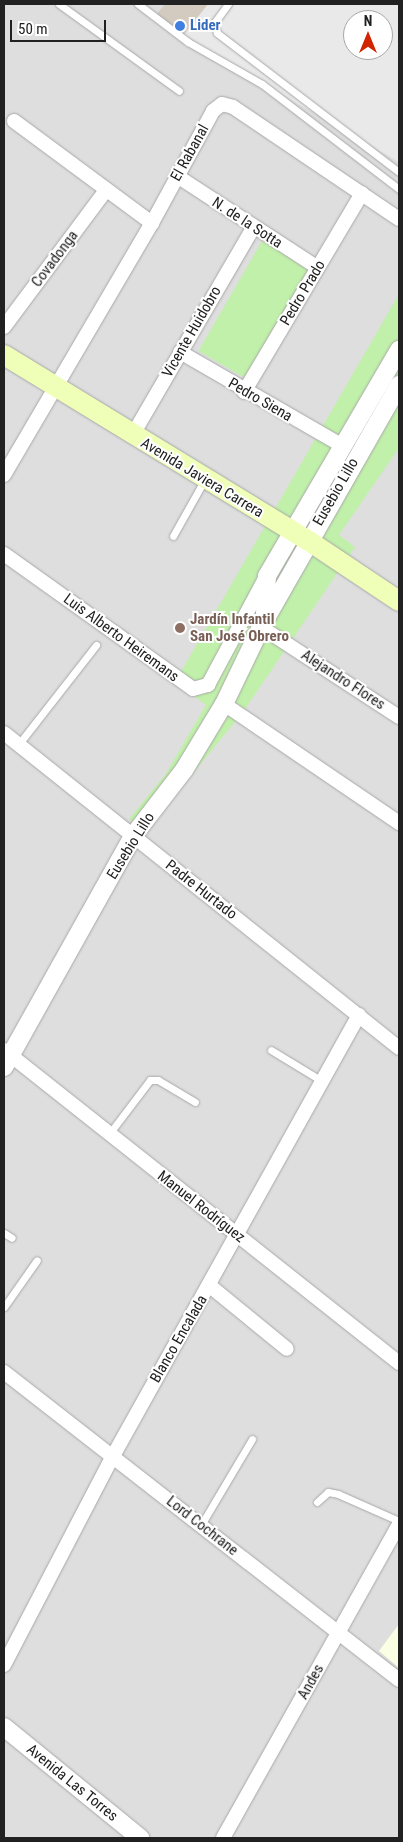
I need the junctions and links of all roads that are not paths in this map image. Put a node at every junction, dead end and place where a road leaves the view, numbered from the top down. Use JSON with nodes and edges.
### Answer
{"nodes":[{"id":1,"x":59,"y":4,"type":"edge"},
{"id":2,"x":138,"y":4,"type":"edge"},
{"id":3,"x":228,"y":4,"type":"edge"},
{"id":4,"x":179,"y":91,"type":"dead end"},
{"id":5,"x":14,"y":121,"type":"dead end"},
{"id":6,"x":399,"y":172,"type":"edge"},
{"id":7,"x":177,"y":176,"type":"junction"},
{"id":8,"x":399,"y":189,"type":"edge"},
{"id":9,"x":106,"y":190,"type":"junction"},
{"id":10,"x":362,"y":193,"type":"junction"},
{"id":11,"x":399,"y":219,"type":"edge"},
{"id":12,"x":152,"y":223,"type":"junction"},
{"id":13,"x":253,"y":228,"type":"junction"},
{"id":14,"x":318,"y":268,"type":"junction"},
{"id":15,"x":4,"y":327,"type":"edge"},
{"id":16,"x":399,"y":350,"type":"edge"},
{"id":17,"x":180,"y":352,"type":"junction"},
{"id":18,"x":4,"y":356,"type":"edge"},
{"id":19,"x":399,"y":385,"type":"edge"},
{"id":20,"x":55,"y":389,"type":"junction"},
{"id":21,"x":244,"y":392,"type":"junction"},
{"id":22,"x":132,"y":436,"type":"junction"},
{"id":23,"x":341,"y":445,"type":"junction"},
{"id":24,"x":4,"y":475,"type":"edge"},
{"id":25,"x":205,"y":479,"type":"junction"},
{"id":26,"x":290,"y":531,"type":"junction"},
{"id":27,"x":173,"y":536,"type":"dead end"},
{"id":28,"x":309,"y":541,"type":"junction"},
{"id":29,"x":4,"y":554,"type":"edge"},
{"id":30,"x":267,"y":576,"type":"junction"},
{"id":31,"x":399,"y":601,"type":"edge"},
{"id":32,"x":261,"y":627,"type":"junction"},
{"id":33,"x":96,"y":645,"type":"dead end"},
{"id":34,"x":227,"y":650,"type":"junction"},
{"id":35,"x":242,"y":661,"type":"junction"},
{"id":36,"x":224,"y":704,"type":"junction"},
{"id":37,"x":399,"y":717,"type":"edge"},
{"id":38,"x":4,"y":733,"type":"edge"},
{"id":39,"x":18,"y":745,"type":"junction"},
{"id":40,"x":399,"y":823,"type":"edge"},
{"id":41,"x":133,"y":836,"type":"junction"},
{"id":42,"x":359,"y":1015,"type":"junction"},
{"id":43,"x":399,"y":1048,"type":"edge"},
{"id":44,"x":271,"y":1050,"type":"dead end"},
{"id":45,"x":6,"y":1058,"type":"edge"},
{"id":46,"x":322,"y":1081,"type":"junction"},
{"id":47,"x":195,"y":1102,"type":"dead end"},
{"id":48,"x":109,"y":1134,"type":"junction"},
{"id":49,"x":4,"y":1233,"type":"edge"},
{"id":50,"x":238,"y":1236,"type":"junction"},
{"id":51,"x":12,"y":1238,"type":"dead end"},
{"id":52,"x":37,"y":1260,"type":"dead end"},
{"id":53,"x":210,"y":1286,"type":"junction"},
{"id":54,"x":4,"y":1307,"type":"edge"},
{"id":55,"x":287,"y":1348,"type":"dead end"},
{"id":56,"x":399,"y":1363,"type":"edge"},
{"id":57,"x":4,"y":1372,"type":"edge"},
{"id":58,"x":252,"y":1439,"type":"dead end"},
{"id":59,"x":113,"y":1456,"type":"junction"},
{"id":60,"x":317,"y":1502,"type":"dead end"},
{"id":61,"x":399,"y":1521,"type":"edge"},
{"id":62,"x":399,"y":1525,"type":"edge"},
{"id":63,"x":202,"y":1526,"type":"junction"},
{"id":64,"x":339,"y":1633,"type":"junction"},
{"id":65,"x":4,"y":1665,"type":"edge"},
{"id":66,"x":399,"y":1680,"type":"edge"},
{"id":67,"x":4,"y":1727,"type":"edge"},
{"id":68,"x":140,"y":1838,"type":"edge"},
{"id":69,"x":223,"y":1838,"type":"edge"}],
"edges":[{"from":1,"to":4,"type":"lane"},
{"from":2,"to":8,"type":"lane"},
{"from":3,"to":6,"type":"lane"},
{"from":5,"to":9,"type":"street"},
{"from":7,"to":10,"type":"street","name":"El Rabanal"},
{"from":7,"to":12,"type":"street","name":"El Rabanal"},
{"from":7,"to":13,"type":"street","name":"N. de la Sotta"},
{"from":9,"to":12,"type":"street"},
{"from":9,"to":15,"type":"street","name":"Covadonga"},
{"from":10,"to":11,"type":"street","name":"El Rabanal"},
{"from":10,"to":14,"type":"street","name":"Pedro Prado"},
{"from":12,"to":20,"type":"street","name":"El Rabanal"},
{"from":13,"to":14,"type":"street","name":"N. de la Sotta"},
{"from":13,"to":17,"type":"street","name":"Vicente Huidobro"},
{"from":14,"to":21,"type":"street","name":"Pedro Prado"},
{"from":16,"to":23,"type":"street","name":"Eusebio Lillo"},
{"from":17,"to":21,"type":"street","name":"Pedro Siena"},
{"from":17,"to":22,"type":"street","name":"Vicente Huidobro"},
{"from":18,"to":20,"type":"main road","name":"Avenida Javiera Carrera"},
{"from":19,"to":28,"type":"street","name":"Eusebio Lillo"},
{"from":20,"to":22,"type":"main road","name":"Avenida Javiera Carrera"},
{"from":20,"to":24,"type":"street","name":"El Rabanal"},
{"from":21,"to":23,"type":"street","name":"Pedro Siena"},
{"from":22,"to":25,"type":"main road","name":"Avenida Javiera Carrera"},
{"from":23,"to":26,"type":"street","name":"Eusebio Lillo"},
{"from":25,"to":26,"type":"main road","name":"Avenida Javiera Carrera"},
{"from":25,"to":27,"type":"lane"},
{"from":26,"to":28,"type":"main road","name":"Avenida Javiera Carrera"},
{"from":26,"to":30,"type":"street","name":"Eusebio Lillo"},
{"from":28,"to":31,"type":"main road","name":"Avenida Javiera Carrera"},
{"from":28,"to":32,"type":"street","name":"Eusebio Lillo"},
{"from":29,"to":34,"type":"street","name":"Luis Alberto Heiremans"},
{"from":30,"to":32,"type":"street","name":"Eusebio Lillo"},
{"from":30,"to":34,"type":"street","name":"Eusebio Lillo"},
{"from":32,"to":35,"type":"street","name":"Eusebio Lillo"},
{"from":32,"to":37,"type":"street","name":"Alejandro Flores"},
{"from":33,"to":39,"type":"lane"},
{"from":34,"to":35,"type":"street"},
{"from":35,"to":36,"type":"street","name":"Eusebio Lillo"},
{"from":36,"to":40,"type":"street"},
{"from":36,"to":41,"type":"street","name":"Eusebio Lillo"},
{"from":38,"to":39,"type":"street","name":"Padre Hurtado"},
{"from":39,"to":41,"type":"street","name":"Padre Hurtado"},
{"from":41,"to":42,"type":"street","name":"Padre Hurtado"},
{"from":41,"to":45,"type":"street","name":"Eusebio Lillo"},
{"from":42,"to":43,"type":"street","name":"Padre Hurtado"},
{"from":42,"to":46,"type":"street","name":"Blanco Encalada"},
{"from":44,"to":46,"type":"lane"},
{"from":45,"to":48,"type":"street","name":"Manuel Rodríguez"},
{"from":46,"to":50,"type":"street","name":"Blanco Encalada"},
{"from":47,"to":48,"type":"lane"},
{"from":48,"to":50,"type":"street","name":"Manuel Rodríguez"},
{"from":49,"to":51,"type":"lane"},
{"from":50,"to":53,"type":"street","name":"Blanco Encalada"},
{"from":50,"to":56,"type":"street","name":"Manuel Rodríguez"},
{"from":52,"to":54,"type":"lane"},
{"from":53,"to":55,"type":"street"},
{"from":53,"to":59,"type":"street","name":"Blanco Encalada"},
{"from":57,"to":59,"type":"street","name":"Lord Cochrane"},
{"from":58,"to":63,"type":"lane"},
{"from":59,"to":63,"type":"street","name":"Lord Cochrane"},
{"from":59,"to":65,"type":"street","name":"Blanco Encalada"},
{"from":60,"to":61,"type":"lane"},
{"from":62,"to":64,"type":"street","name":"Andes"},
{"from":63,"to":64,"type":"street","name":"Lord Cochrane"},
{"from":64,"to":66,"type":"street","name":"Lord Cochrane"},
{"from":64,"to":69,"type":"street","name":"Andes"},
{"from":67,"to":68,"type":"street","name":"Avenida Las Torres"}]}
